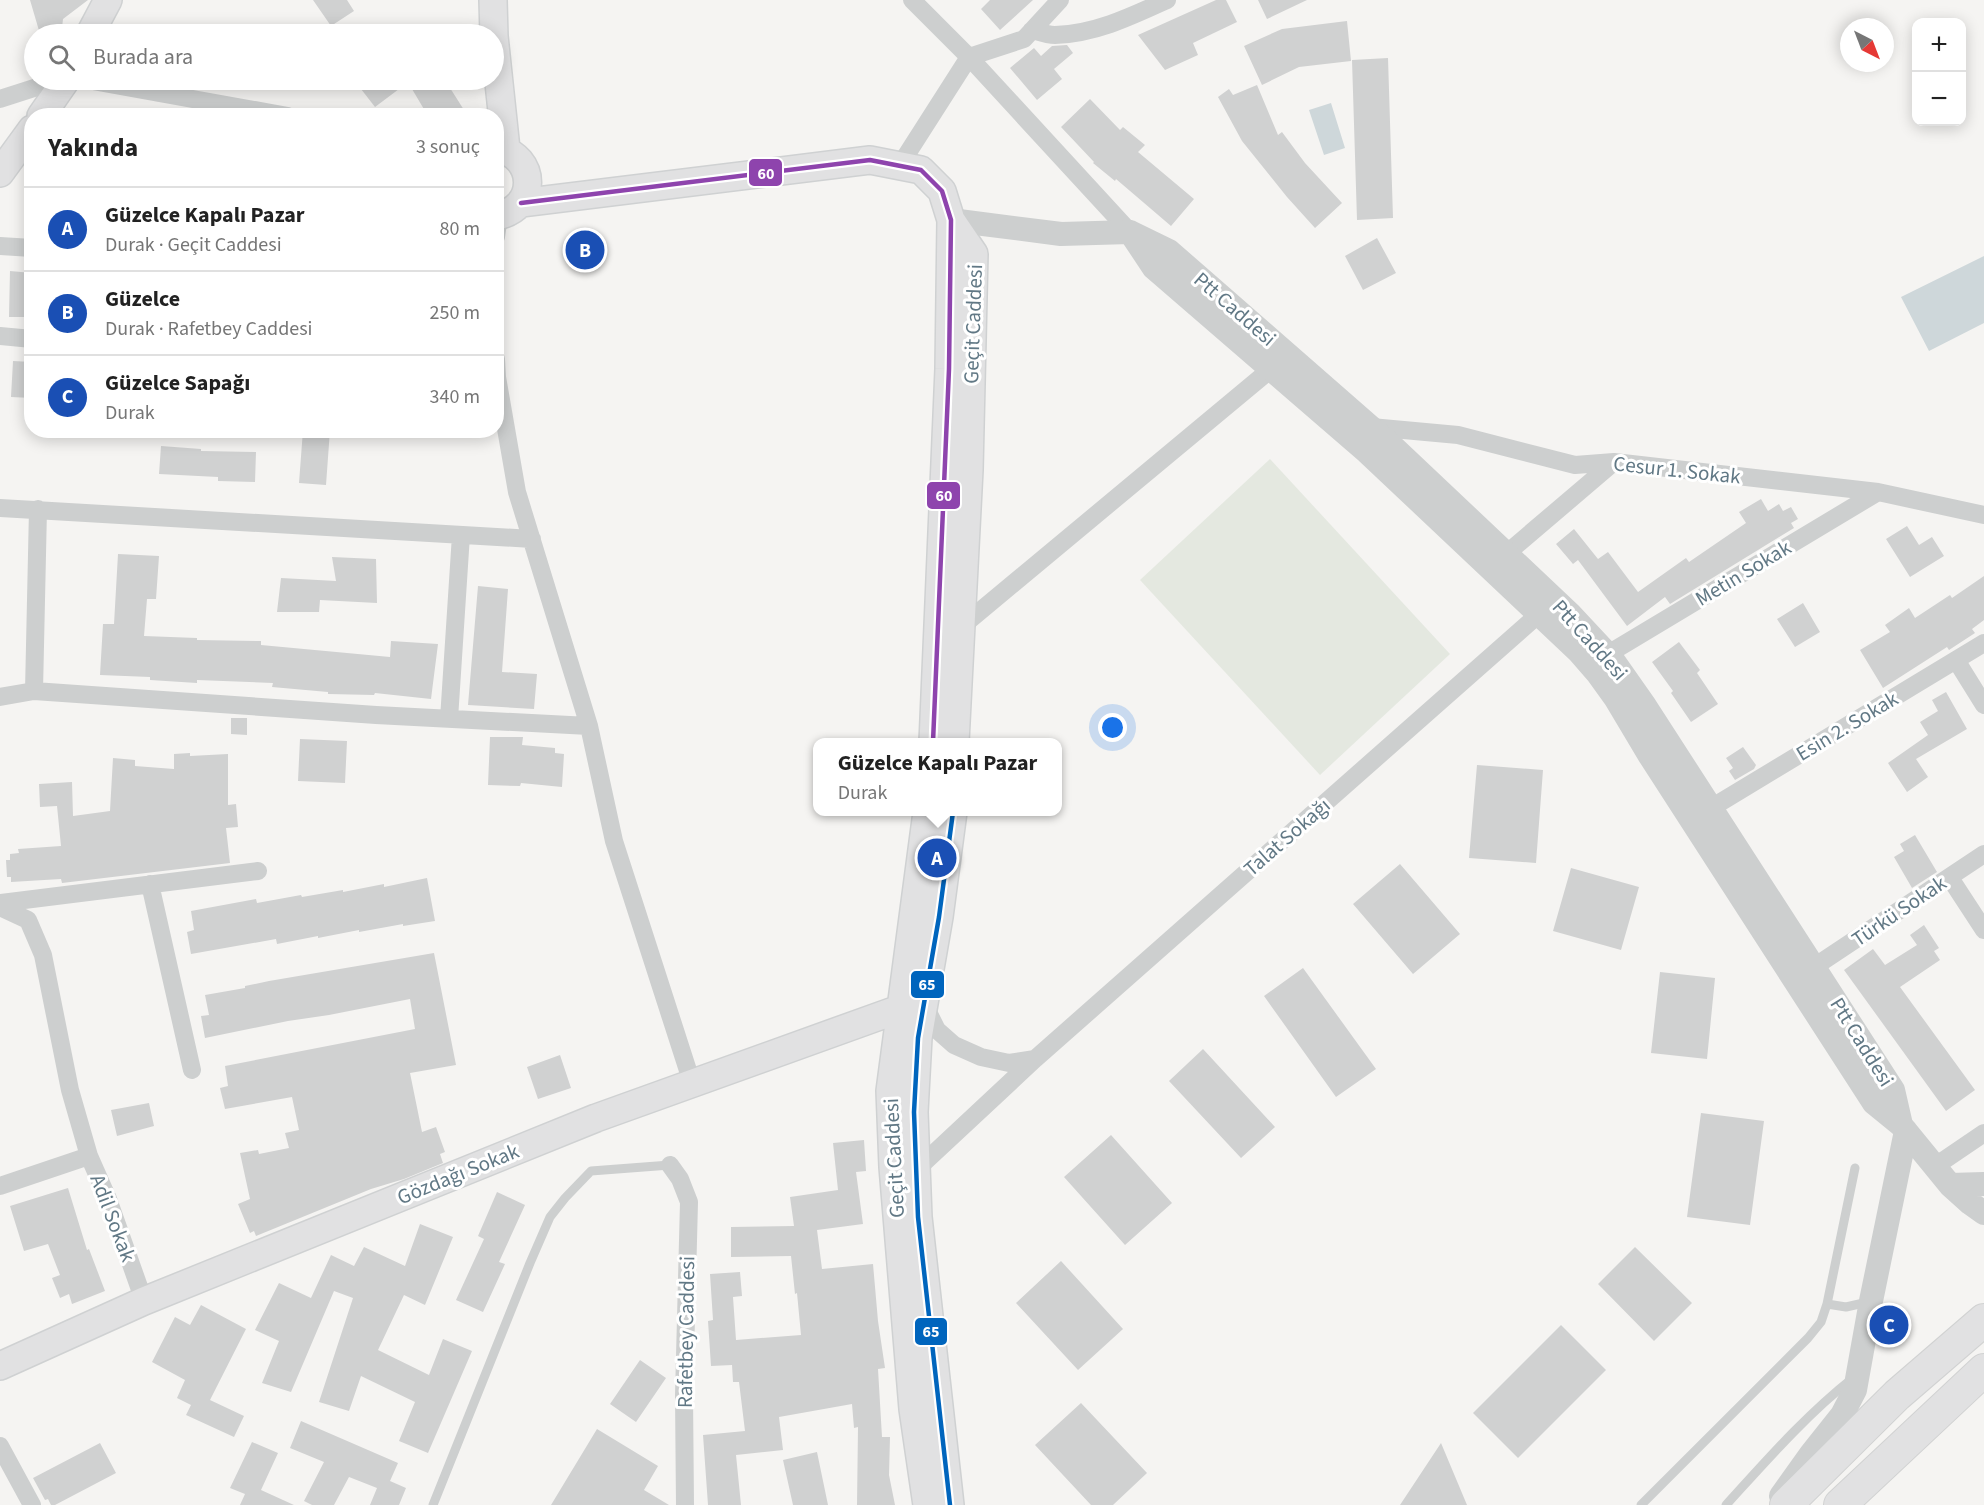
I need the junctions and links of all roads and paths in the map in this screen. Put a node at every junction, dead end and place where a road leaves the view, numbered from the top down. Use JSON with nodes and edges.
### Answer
{"nodes":[{"id":1,"x":108,"y":0,"type":"edge"},
{"id":2,"x":493,"y":0,"type":"edge"},
{"id":3,"x":912,"y":0,"type":"edge"},
{"id":4,"x":1167,"y":0,"type":"edge"},
{"id":5,"x":1056,"y":2,"type":"edge"},
{"id":6,"x":95,"y":24,"type":"edge"},
{"id":7,"x":494,"y":24,"type":"edge"},
{"id":8,"x":1032,"y":30,"type":"junction"},
{"id":9,"x":969,"y":57,"type":"junction"},
{"id":10,"x":28,"y":90,"type":"edge"},
{"id":11,"x":59,"y":90,"type":"edge"},
{"id":12,"x":143,"y":90,"type":"edge"},
{"id":13,"x":501,"y":90,"type":"edge"},
{"id":14,"x":0,"y":99,"type":"edge"},
{"id":15,"x":47,"y":108,"type":"edge"},
{"id":16,"x":243,"y":108,"type":"edge"},
{"id":17,"x":503,"y":108,"type":"edge"},
{"id":18,"x":504,"y":115,"type":"edge"},
{"id":19,"x":24,"y":140,"type":"edge"},
{"id":20,"x":509,"y":155,"type":"edge"},
{"id":21,"x":900,"y":165,"type":"junction"},
{"id":22,"x":0,"y":173,"type":"edge"},
{"id":23,"x":565,"y":197,"type":"junction"},
{"id":24,"x":504,"y":217,"type":"edge"},
{"id":25,"x":504,"y":218,"type":"edge"},
{"id":26,"x":951,"y":220,"type":"junction"},
{"id":27,"x":1130,"y":232,"type":"junction"},
{"id":28,"x":0,"y":246,"type":"edge"},
{"id":29,"x":24,"y":248,"type":"edge"},
{"id":30,"x":0,"y":336,"type":"edge"},
{"id":31,"x":24,"y":338,"type":"edge"},
{"id":32,"x":1272,"y":369,"type":"junction"},
{"id":33,"x":504,"y":415,"type":"edge"},
{"id":34,"x":1371,"y":427,"type":"junction"},
{"id":35,"x":1614,"y":462,"type":"junction"},
{"id":36,"x":1878,"y":492,"type":"junction"},
{"id":37,"x":0,"y":508,"type":"edge"},
{"id":38,"x":38,"y":509,"type":"junction"},
{"id":39,"x":1984,"y":514,"type":"edge"},
{"id":40,"x":461,"y":535,"type":"junction"},
{"id":41,"x":532,"y":539,"type":"junction"},
{"id":42,"x":1506,"y":554,"type":"junction"},
{"id":43,"x":1539,"y":614,"type":"junction"},
{"id":44,"x":961,"y":627,"type":"junction"},
{"id":45,"x":1984,"y":644,"type":"edge"},
{"id":46,"x":1608,"y":654,"type":"junction"},
{"id":47,"x":1956,"y":660,"type":"junction"},
{"id":48,"x":34,"y":691,"type":"junction"},
{"id":49,"x":0,"y":697,"type":"edge"},
{"id":50,"x":1984,"y":705,"type":"edge"},
{"id":51,"x":449,"y":719,"type":"junction"},
{"id":52,"x":589,"y":726,"type":"junction"},
{"id":53,"x":933,"y":738,"type":"edge"},
{"id":54,"x":956,"y":738,"type":"edge"},
{"id":55,"x":1711,"y":808,"type":"junction"},
{"id":56,"x":927,"y":816,"type":"edge"},
{"id":57,"x":952,"y":816,"type":"edge"},
{"id":58,"x":1984,"y":854,"type":"edge"},
{"id":59,"x":258,"y":871,"type":"dead end"},
{"id":60,"x":1950,"y":878,"type":"junction"},
{"id":61,"x":150,"y":884,"type":"junction"},
{"id":62,"x":0,"y":905,"type":"edge"},
{"id":63,"x":1984,"y":930,"type":"edge"},
{"id":64,"x":1814,"y":967,"type":"junction"},
{"id":65,"x":913,"y":1006,"type":"junction"},
{"id":66,"x":1035,"y":1059,"type":"junction"},
{"id":67,"x":192,"y":1070,"type":"dead end"},
{"id":68,"x":692,"y":1083,"type":"junction"},
{"id":69,"x":1903,"y":1128,"type":"junction"},
{"id":70,"x":1984,"y":1133,"type":"edge"},
{"id":71,"x":89,"y":1156,"type":"junction"},
{"id":72,"x":670,"y":1165,"type":"joint"},
{"id":73,"x":1855,"y":1168,"type":"dead end"},
{"id":74,"x":916,"y":1170,"type":"junction"},
{"id":75,"x":1942,"y":1176,"type":"junction"},
{"id":76,"x":1984,"y":1184,"type":"edge"},
{"id":77,"x":0,"y":1186,"type":"edge"},
{"id":78,"x":1984,"y":1213,"type":"edge"},
{"id":79,"x":144,"y":1301,"type":"junction"},
{"id":80,"x":1871,"y":1301,"type":"junction"},
{"id":81,"x":1827,"y":1304,"type":"junction"},
{"id":82,"x":1984,"y":1320,"type":"edge"},
{"id":83,"x":0,"y":1366,"type":"edge"},
{"id":84,"x":1984,"y":1370,"type":"edge"},
{"id":85,"x":1859,"y":1373,"type":"junction"},
{"id":86,"x":0,"y":1446,"type":"edge"},
{"id":87,"x":32,"y":1505,"type":"edge"},
{"id":88,"x":433,"y":1505,"type":"edge"},
{"id":89,"x":685,"y":1505,"type":"edge"},
{"id":90,"x":927,"y":1505,"type":"edge"},
{"id":91,"x":950,"y":1505,"type":"edge"},
{"id":92,"x":1641,"y":1505,"type":"edge"},
{"id":93,"x":1726,"y":1505,"type":"edge"},
{"id":94,"x":1774,"y":1505,"type":"edge"},
{"id":95,"x":1786,"y":1505,"type":"edge"},
{"id":96,"x":1840,"y":1505,"type":"edge"}],
"edges":[{"from":1,"to":6,"type":"main road"},
{"from":2,"to":7,"type":"main road"},
{"from":3,"to":9,"type":"street","name":"Ptt Caddesi"},
{"from":4,"to":8,"type":"street"},
{"from":5,"to":8,"type":"street"},
{"from":8,"to":9,"type":"street"},
{"from":9,"to":21,"type":"street"},
{"from":9,"to":27,"type":"street","name":"Ptt Caddesi"},
{"from":10,"to":14,"type":"street"},
{"from":11,"to":15,"type":"main road"},
{"from":12,"to":16,"type":"street"},
{"from":13,"to":17,"type":"main road"},
{"from":18,"to":20,"type":"main road"},
{"from":19,"to":22,"type":"main road"},
{"from":20,"to":23,"type":"main road"},
{"from":20,"to":24,"type":"main road"},
{"from":21,"to":23,"type":"main road"},
{"from":21,"to":26,"type":"main road"},
{"from":23,"to":25,"type":"main road"},
{"from":26,"to":27,"type":"street"},
{"from":26,"to":44,"type":"main road","name":"Geçit Caddesi"},
{"from":26,"to":53,"type":"main road","name":"Geçit Caddesi"},
{"from":27,"to":32,"type":"street","name":"Ptt Caddesi"},
{"from":27,"to":34,"type":"street","name":"Ptt Caddesi"},
{"from":28,"to":29,"type":"street"},
{"from":30,"to":31,"type":"street"},
{"from":32,"to":43,"type":"street","name":"Ptt Caddesi"},
{"from":32,"to":44,"type":"street"},
{"from":33,"to":41,"type":"street"},
{"from":34,"to":35,"type":"street","name":"Cesur 1. Sokak"},
{"from":34,"to":42,"type":"street","name":"Ptt Caddesi"},
{"from":35,"to":36,"type":"street","name":"Cesur 1. Sokak"},
{"from":35,"to":42,"type":"street"},
{"from":36,"to":39,"type":"street","name":"Cesur 1. Sokak"},
{"from":36,"to":46,"type":"street","name":"Metin Sokak"},
{"from":37,"to":38,"type":"street"},
{"from":38,"to":40,"type":"street"},
{"from":38,"to":48,"type":"street"},
{"from":40,"to":41,"type":"street"},
{"from":40,"to":51,"type":"street"},
{"from":41,"to":52,"type":"street"},
{"from":42,"to":46,"type":"street","name":"Ptt Caddesi"},
{"from":43,"to":66,"type":"street","name":"Talat Sokağı"},
{"from":43,"to":69,"type":"street","name":"Ptt Caddesi"},
{"from":44,"to":54,"type":"main road","name":"Geçit Caddesi"},
{"from":45,"to":47,"type":"street","name":"Esin 2. Sokak"},
{"from":46,"to":55,"type":"street","name":"Ptt Caddesi"},
{"from":47,"to":50,"type":"street"},
{"from":47,"to":55,"type":"street","name":"Esin 2. Sokak"},
{"from":48,"to":49,"type":"street"},
{"from":48,"to":51,"type":"street"},
{"from":51,"to":52,"type":"street"},
{"from":52,"to":68,"type":"street"},
{"from":55,"to":64,"type":"street","name":"Ptt Caddesi"},
{"from":56,"to":65,"type":"main road","name":"Geçit Caddesi"},
{"from":57,"to":65,"type":"main road","name":"Geçit Caddesi"},
{"from":58,"to":60,"type":"street","name":"Türkü Sokak"},
{"from":59,"to":61,"type":"street"},
{"from":60,"to":63,"type":"street"},
{"from":60,"to":64,"type":"street","name":"Türkü Sokak"},
{"from":61,"to":62,"type":"street"},
{"from":61,"to":67,"type":"street"},
{"from":62,"to":71,"type":"street"},
{"from":64,"to":69,"type":"street","name":"Ptt Caddesi"},
{"from":65,"to":66,"type":"street"},
{"from":65,"to":68,"type":"main road","name":"Gözdağı Sokak"},
{"from":65,"to":74,"type":"main road","name":"Geçit Caddesi"},
{"from":65,"to":90,"type":"main road","name":"Geçit Caddesi"},
{"from":66,"to":74,"type":"street","name":"Talat Sokağı"},
{"from":68,"to":79,"type":"main road","name":"Gözdağı Sokak"},
{"from":69,"to":75,"type":"street"},
{"from":69,"to":80,"type":"street"},
{"from":70,"to":75,"type":"street"},
{"from":71,"to":77,"type":"street","name":"Adil Sokak"},
{"from":71,"to":79,"type":"street","name":"Adil Sokak"},
{"from":72,"to":88,"type":"lane"},
{"from":72,"to":89,"type":"street","name":"Rafetbey Caddesi"},
{"from":73,"to":81,"type":"lane"},
{"from":74,"to":91,"type":"main road","name":"Geçit Caddesi"},
{"from":75,"to":76,"type":"street"},
{"from":75,"to":78,"type":"street"},
{"from":79,"to":83,"type":"main road","name":"Gözdağı Sokak"},
{"from":80,"to":81,"type":"lane"},
{"from":80,"to":85,"type":"street"},
{"from":81,"to":92,"type":"lane"},
{"from":82,"to":95,"type":"highway"},
{"from":84,"to":96,"type":"highway"},
{"from":85,"to":93,"type":"lane"},
{"from":85,"to":94,"type":"street"},
{"from":86,"to":87,"type":"street"}]}
